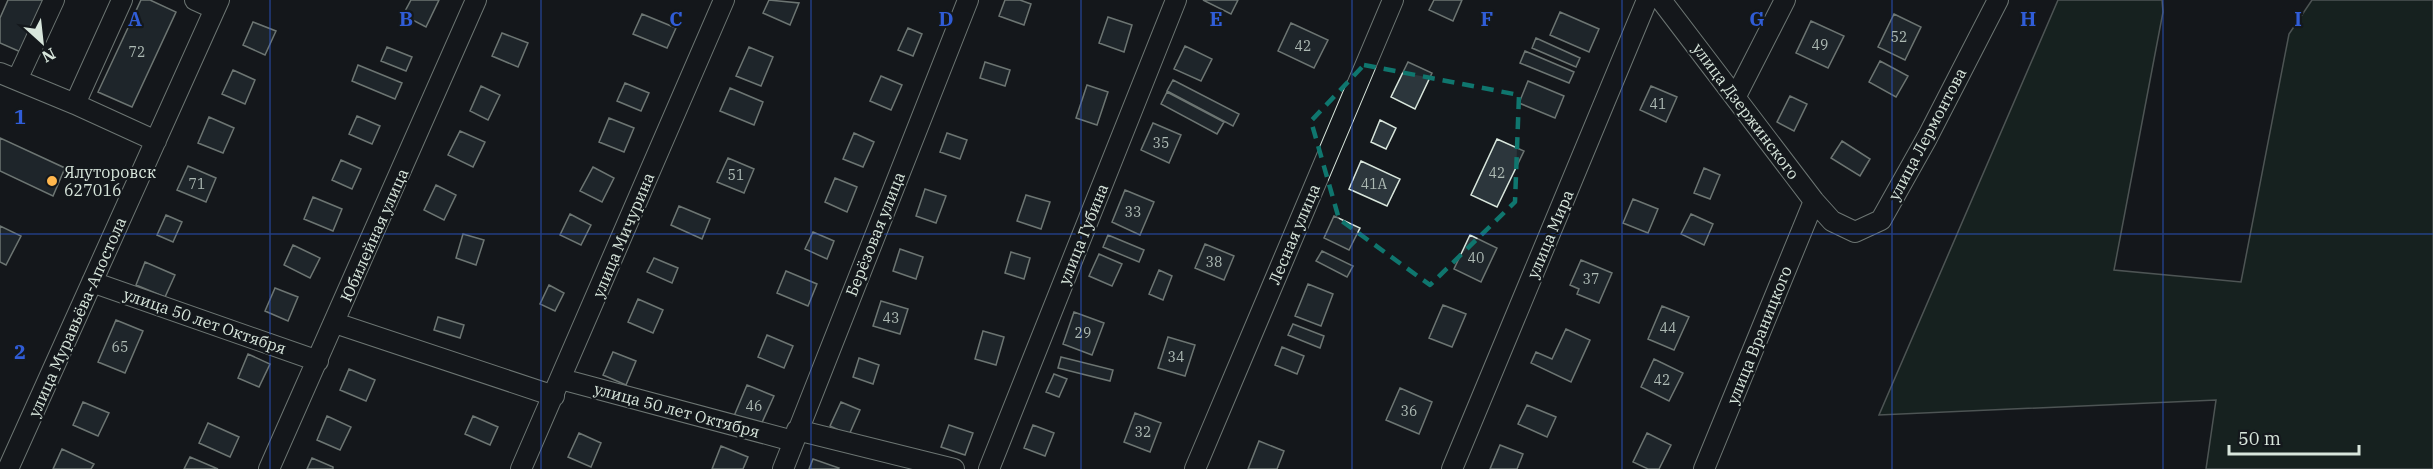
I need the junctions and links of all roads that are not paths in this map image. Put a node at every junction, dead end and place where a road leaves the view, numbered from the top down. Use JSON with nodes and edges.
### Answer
{"nodes":[{"id":1,"x":54,"y":0,"type":"edge"},
{"id":2,"x":123,"y":0,"type":"edge"},
{"id":3,"x":195,"y":0,"type":"edge"},
{"id":4,"x":476,"y":0,"type":"edge"},
{"id":5,"x":724,"y":0,"type":"edge"},
{"id":6,"x":968,"y":0,"type":"edge"},
{"id":7,"x":1176,"y":0,"type":"edge"},
{"id":8,"x":1393,"y":0,"type":"edge"},
{"id":9,"x":1647,"y":0,"type":"edge"},
{"id":10,"x":1661,"y":0,"type":"edge"},
{"id":11,"x":1785,"y":0,"type":"edge"},
{"id":12,"x":1998,"y":0,"type":"edge"},
{"id":13,"x":217,"y":5,"type":"edge"},
{"id":14,"x":8,"y":77,"type":"edge"},
{"id":15,"x":1736,"y":96,"type":"junction"},
{"id":16,"x":75,"y":104,"type":"junction"},
{"id":17,"x":156,"y":141,"type":"junction"},
{"id":18,"x":1814,"y":201,"type":"junction"},
{"id":19,"x":1832,"y":221,"type":"joint"},
{"id":20,"x":92,"y":282,"type":"junction"},
{"id":21,"x":335,"y":323,"type":"junction"},
{"id":22,"x":318,"y":361,"type":"junction"},
{"id":23,"x":557,"y":388,"type":"junction"},
{"id":24,"x":795,"y":436,"type":"junction"},
{"id":25,"x":8,"y":469,"type":"edge"},
{"id":26,"x":269,"y":469,"type":"edge"},
{"id":27,"x":521,"y":469,"type":"edge"},
{"id":28,"x":783,"y":469,"type":"edge"},
{"id":29,"x":954,"y":469,"type":"edge"},
{"id":30,"x":989,"y":469,"type":"edge"},
{"id":31,"x":1195,"y":469,"type":"edge"},
{"id":32,"x":1452,"y":469,"type":"edge"},
{"id":33,"x":1704,"y":469,"type":"edge"}],
"edges":[{"from":1,"to":14,"type":"street"},
{"from":2,"to":16,"type":"street"},
{"from":3,"to":13,"type":"street"},
{"from":4,"to":21,"type":"street","name":"Юбилейная улица"},
{"from":5,"to":23,"type":"street","name":"улица Мичурина"},
{"from":6,"to":24,"type":"street","name":"Берёзовая улица"},
{"from":7,"to":30,"type":"street","name":"улица Губина"},
{"from":8,"to":31,"type":"street","name":"Лесная улица"},
{"from":9,"to":32,"type":"street","name":"улица Мира"},
{"from":10,"to":15,"type":"street","name":"улица Дзержинского"},
{"from":11,"to":15,"type":"street"},
{"from":12,"to":19,"type":"street","name":"улица Лермонтова"},
{"from":13,"to":17,"type":"street","name":"улица Муравьёва-Апостола"},
{"from":14,"to":16,"type":"street"},
{"from":15,"to":18,"type":"street","name":"улица Дзержинского"},
{"from":16,"to":17,"type":"street"},
{"from":17,"to":20,"type":"street","name":"улица Муравьёва-Апостола"},
{"from":18,"to":19,"type":"street","name":"улица Дзержинского"},
{"from":18,"to":33,"type":"street","name":"улица Враницкого"},
{"from":20,"to":22,"type":"street","name":"улица 50 лет Октября"},
{"from":20,"to":25,"type":"street","name":"улица Муравьёва-Апостола"},
{"from":21,"to":22,"type":"street","name":"Юбилейная улица"},
{"from":21,"to":23,"type":"street","name":"улица 50 лет Октября"},
{"from":22,"to":26,"type":"street","name":"Юбилейная улица"},
{"from":23,"to":24,"type":"street","name":"улица 50 лет Октября"},
{"from":23,"to":27,"type":"street","name":"улица Мичурина"},
{"from":24,"to":28,"type":"street","name":"Берёзовая улица"},
{"from":24,"to":29,"type":"street","name":"улица 50 лет Октября"}]}
